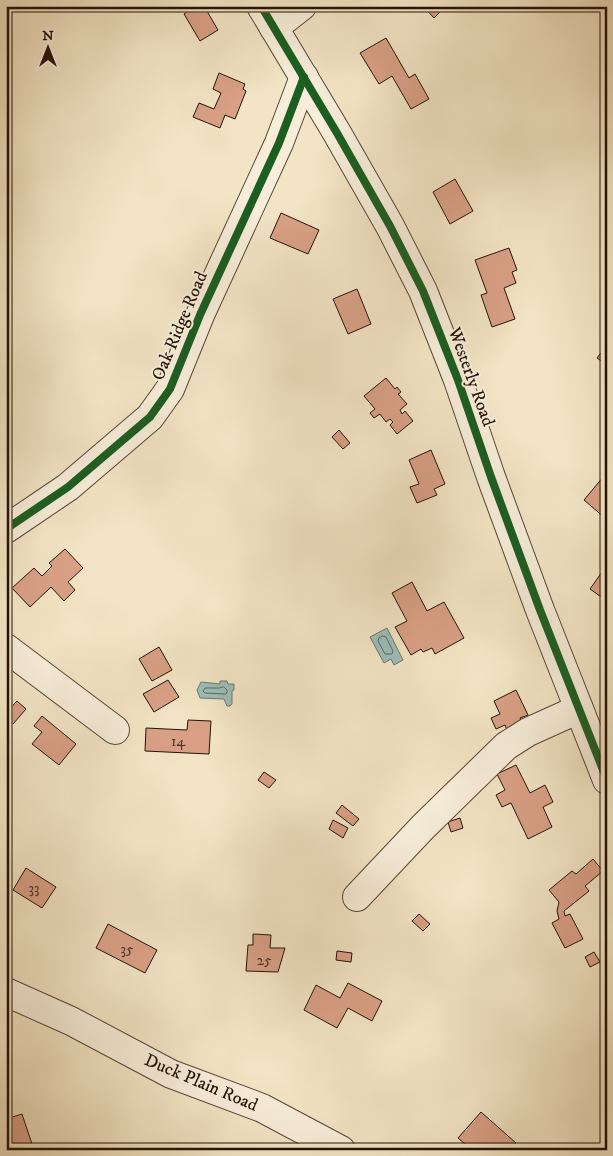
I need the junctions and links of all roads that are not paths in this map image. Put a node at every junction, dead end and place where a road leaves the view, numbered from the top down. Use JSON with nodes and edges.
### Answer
{"nodes":[{"id":1,"x":302,"y":6,"type":"edge"},
{"id":2,"x":268,"y":17,"type":"edge"},
{"id":3,"x":304,"y":77,"type":"junction"},
{"id":4,"x":6,"y":529,"type":"edge"},
{"id":5,"x":6,"y":648,"type":"edge"},
{"id":6,"x":579,"y":709,"type":"junction"},
{"id":7,"x":115,"y":730,"type":"dead end"},
{"id":8,"x":607,"y":780,"type":"edge"},
{"id":9,"x":357,"y":897,"type":"dead end"},
{"id":10,"x":6,"y":992,"type":"edge"},
{"id":11,"x":341,"y":1150,"type":"edge"}],
"edges":[{"from":1,"to":2,"type":"street"},
{"from":2,"to":3,"type":"street","name":"Westerly Road"},
{"from":3,"to":4,"type":"street","name":"Oak Ridge Road"},
{"from":3,"to":6,"type":"street","name":"Westerly Road"},
{"from":5,"to":7,"type":"street"},
{"from":6,"to":8,"type":"street","name":"Westerly Road"},
{"from":6,"to":9,"type":"street"},
{"from":10,"to":11,"type":"street","name":"Duck Plain Road"}]}
